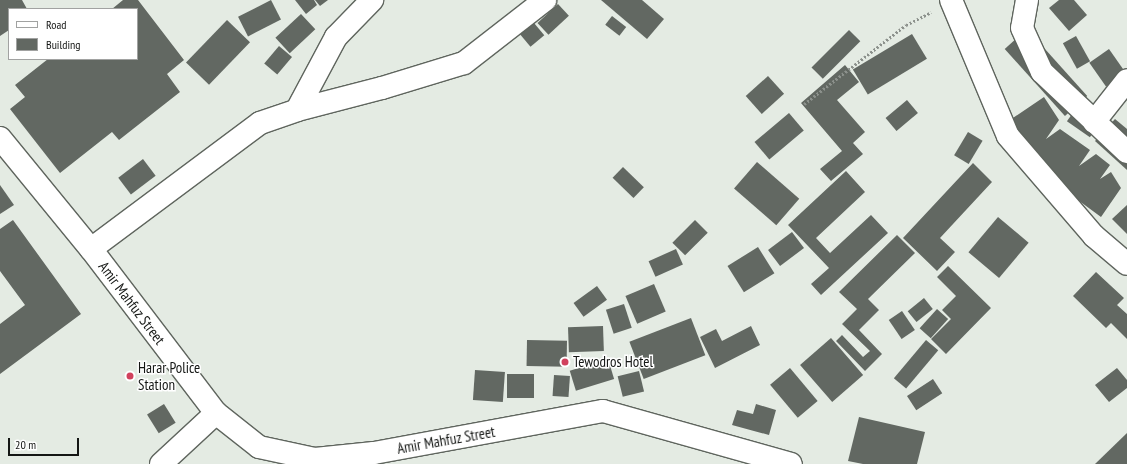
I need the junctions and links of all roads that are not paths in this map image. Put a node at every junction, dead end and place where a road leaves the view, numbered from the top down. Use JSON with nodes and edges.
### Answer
{"nodes":[{"id":1,"x":372,"y":0,"type":"edge"},
{"id":2,"x":545,"y":0,"type":"edge"},
{"id":3,"x":1027,"y":0,"type":"edge"},
{"id":4,"x":951,"y":1,"type":"edge"},
{"id":5,"x":1127,"y":80,"type":"edge"},
{"id":6,"x":297,"y":110,"type":"junction"},
{"id":7,"x":1094,"y":122,"type":"junction"},
{"id":8,"x":0,"y":138,"type":"edge"},
{"id":9,"x":1127,"y":152,"type":"edge"},
{"id":10,"x":90,"y":249,"type":"junction"},
{"id":11,"x":1127,"y":264,"type":"edge"},
{"id":12,"x":216,"y":413,"type":"junction"},
{"id":13,"x":161,"y":464,"type":"edge"},
{"id":14,"x":791,"y":464,"type":"edge"}],
"edges":[{"from":1,"to":6,"type":"street"},
{"from":2,"to":6,"type":"street"},
{"from":3,"to":7,"type":"street"},
{"from":4,"to":11,"type":"street"},
{"from":5,"to":7,"type":"street"},
{"from":6,"to":10,"type":"street"},
{"from":7,"to":9,"type":"street"},
{"from":8,"to":10,"type":"street","name":"Amir Mahfuz Street"},
{"from":10,"to":12,"type":"street","name":"Amir Mahfuz Street"},
{"from":12,"to":13,"type":"street"},
{"from":12,"to":14,"type":"street","name":"Amir Mahfuz Street"}]}
